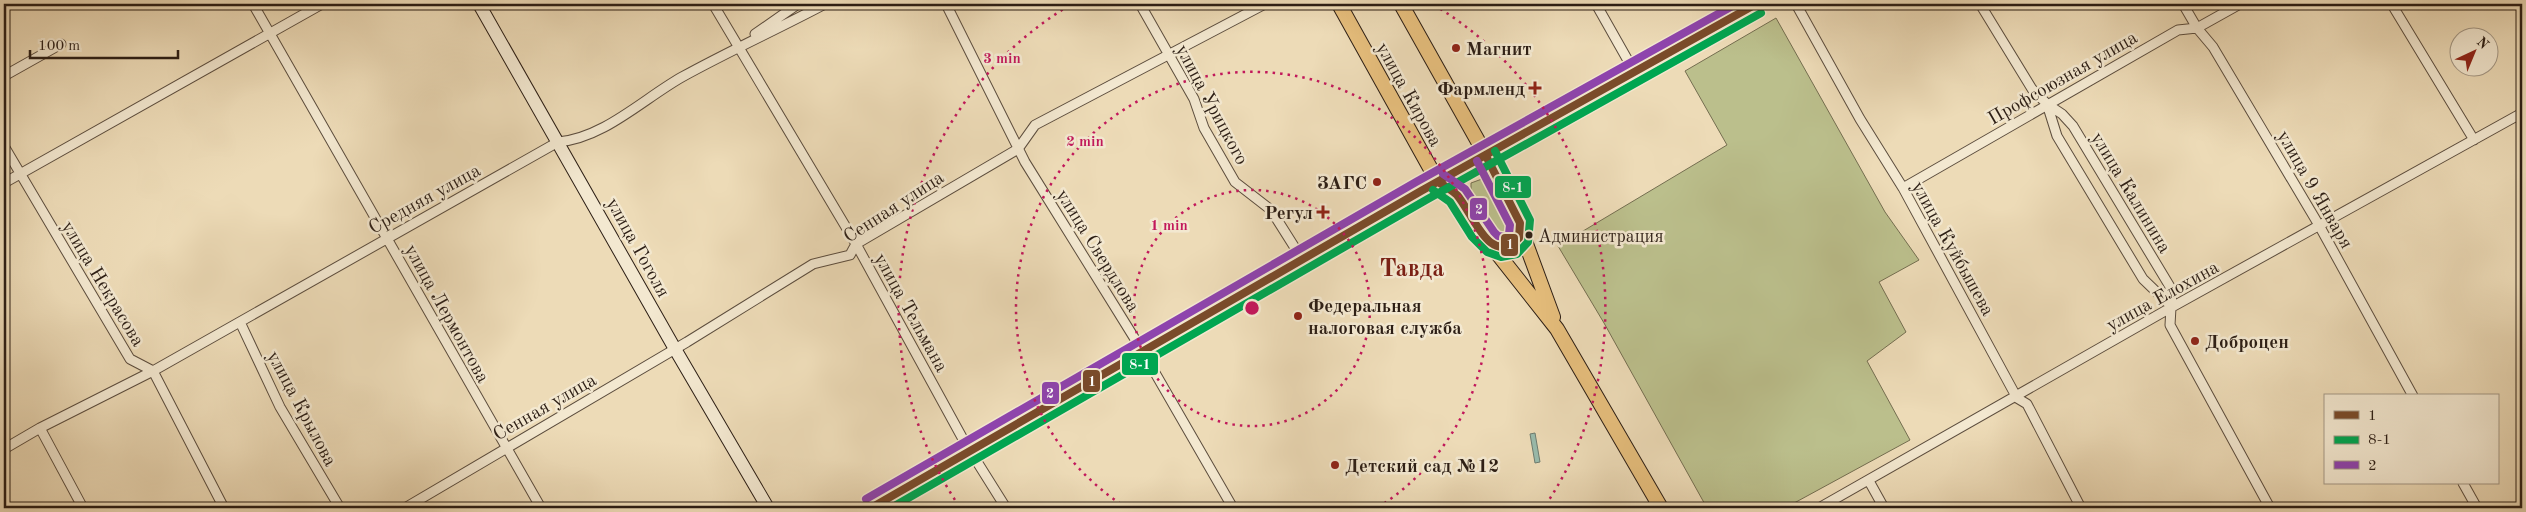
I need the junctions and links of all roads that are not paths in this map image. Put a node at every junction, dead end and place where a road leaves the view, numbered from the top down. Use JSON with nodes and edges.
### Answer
{"nodes":[{"id":1,"x":253,"y":4,"type":"edge"},
{"id":2,"x":322,"y":4,"type":"edge"},
{"id":3,"x":479,"y":4,"type":"edge"},
{"id":4,"x":713,"y":4,"type":"edge"},
{"id":5,"x":798,"y":4,"type":"edge"},
{"id":6,"x":825,"y":4,"type":"edge"},
{"id":7,"x":946,"y":4,"type":"edge"},
{"id":8,"x":1140,"y":4,"type":"edge"},
{"id":9,"x":1265,"y":4,"type":"edge"},
{"id":10,"x":1338,"y":4,"type":"edge"},
{"id":11,"x":1401,"y":4,"type":"edge"},
{"id":12,"x":1596,"y":4,"type":"edge"},
{"id":13,"x":1756,"y":4,"type":"edge"},
{"id":14,"x":1796,"y":4,"type":"edge"},
{"id":15,"x":1980,"y":4,"type":"edge"},
{"id":16,"x":2183,"y":4,"type":"edge"},
{"id":17,"x":2240,"y":4,"type":"edge"},
{"id":18,"x":2394,"y":5,"type":"edge"},
{"id":19,"x":2197,"y":28,"type":"junction"},
{"id":20,"x":270,"y":34,"type":"junction"},
{"id":21,"x":61,"y":44,"type":"dead end"},
{"id":22,"x":737,"y":47,"type":"junction"},
{"id":23,"x":1168,"y":54,"type":"junction"},
{"id":24,"x":1635,"y":73,"type":"junction"},
{"id":25,"x":4,"y":76,"type":"edge"},
{"id":26,"x":2047,"y":104,"type":"junction"},
{"id":27,"x":2522,"y":113,"type":"edge"},
{"id":28,"x":2474,"y":140,"type":"junction"},
{"id":29,"x":558,"y":142,"type":"junction"},
{"id":30,"x":4,"y":146,"type":"edge"},
{"id":31,"x":1018,"y":149,"type":"junction"},
{"id":32,"x":1486,"y":156,"type":"junction"},
{"id":33,"x":20,"y":174,"type":"junction"},
{"id":34,"x":1438,"y":182,"type":"junction"},
{"id":35,"x":4,"y":183,"type":"edge"},
{"id":36,"x":1903,"y":188,"type":"junction"},
{"id":37,"x":1520,"y":224,"type":"junction"},
{"id":38,"x":2320,"y":227,"type":"junction"},
{"id":39,"x":387,"y":238,"type":"junction"},
{"id":40,"x":856,"y":244,"type":"junction"},
{"id":41,"x":1490,"y":244,"type":"junction"},
{"id":42,"x":1302,"y":260,"type":"junction"},
{"id":43,"x":2172,"y":308,"type":"junction"},
{"id":44,"x":240,"y":322,"type":"junction"},
{"id":45,"x":1557,"y":330,"type":"junction"},
{"id":46,"x":675,"y":349,"type":"junction"},
{"id":47,"x":1143,"y":352,"type":"junction"},
{"id":48,"x":153,"y":370,"type":"junction"},
{"id":49,"x":2412,"y":394,"type":"edge"},
{"id":50,"x":2017,"y":398,"type":"junction"},
{"id":51,"x":40,"y":428,"type":"junction"},
{"id":52,"x":506,"y":447,"type":"junction"},
{"id":53,"x":4,"y":449,"type":"edge"},
{"id":54,"x":971,"y":450,"type":"junction"},
{"id":55,"x":1869,"y":480,"type":"junction"},
{"id":56,"x":2464,"y":484,"type":"edge"},
{"id":57,"x":83,"y":508,"type":"edge"},
{"id":58,"x":224,"y":508,"type":"edge"},
{"id":59,"x":340,"y":508,"type":"edge"},
{"id":60,"x":405,"y":508,"type":"edge"},
{"id":61,"x":541,"y":508,"type":"edge"},
{"id":62,"x":768,"y":508,"type":"edge"},
{"id":63,"x":871,"y":508,"type":"edge"},
{"id":64,"x":1006,"y":508,"type":"edge"},
{"id":65,"x":1233,"y":508,"type":"edge"},
{"id":66,"x":1661,"y":508,"type":"edge"},
{"id":67,"x":1819,"y":508,"type":"edge"},
{"id":68,"x":1884,"y":508,"type":"edge"},
{"id":69,"x":2082,"y":508,"type":"edge"},
{"id":70,"x":2270,"y":508,"type":"edge"},
{"id":71,"x":2477,"y":508,"type":"edge"}],
"edges":[{"from":1,"to":20,"type":"street","name":"улица Лермонтова"},
{"from":2,"to":20,"type":"street"},
{"from":3,"to":29,"type":"street","name":"улица Гоголя"},
{"from":4,"to":22,"type":"street","name":"улица Тельмана"},
{"from":5,"to":22,"type":"street"},
{"from":6,"to":22,"type":"street","name":"Средняя улица"},
{"from":7,"to":31,"type":"street","name":"улица Свердлова"},
{"from":8,"to":23,"type":"street","name":"улица Урицкого"},
{"from":9,"to":23,"type":"street","name":"Сенная улица"},
{"from":10,"to":34,"type":"main road","name":"улица Кирова"},
{"from":11,"to":32,"type":"main road","name":"улица Кирова"},
{"from":12,"to":24,"type":"street"},
{"from":13,"to":24,"type":"street"},
{"from":14,"to":36,"type":"street","name":"улица Куйбышева"},
{"from":15,"to":26,"type":"street","name":"улица Калинина"},
{"from":16,"to":19,"type":"street","name":"улица 9 Января"},
{"from":17,"to":19,"type":"street","name":"Профсоюзная улица"},
{"from":18,"to":28,"type":"street"},
{"from":19,"to":26,"type":"street","name":"Профсоюзная улица"},
{"from":19,"to":38,"type":"street","name":"улица 9 Января"},
{"from":20,"to":33,"type":"street"},
{"from":20,"to":39,"type":"street","name":"улица Лермонтова"},
{"from":21,"to":25,"type":"street"},
{"from":22,"to":29,"type":"street","name":"Средняя улица"},
{"from":22,"to":40,"type":"street","name":"улица Тельмана"},
{"from":23,"to":31,"type":"street","name":"Сенная улица"},
{"from":23,"to":42,"type":"street","name":"улица Урицкого"},
{"from":24,"to":32,"type":"street"},
{"from":26,"to":36,"type":"street","name":"Профсоюзная улица"},
{"from":26,"to":43,"type":"street","name":"улица Калинина"},
{"from":26,"to":43,"type":"street","name":"улица Калинина"},
{"from":27,"to":28,"type":"street","name":"улица Елохина"},
{"from":28,"to":38,"type":"street","name":"улица Елохина"},
{"from":29,"to":39,"type":"street","name":"Средняя улица"},
{"from":29,"to":46,"type":"street","name":"улица Гоголя"},
{"from":30,"to":33,"type":"street","name":"улица Некрасова"},
{"from":31,"to":40,"type":"street","name":"Сенная улица"},
{"from":31,"to":47,"type":"street","name":"улица Свердлова"},
{"from":32,"to":34,"type":"street"},
{"from":32,"to":37,"type":"main road","name":"улица Кирова"},
{"from":33,"to":35,"type":"street"},
{"from":33,"to":48,"type":"street","name":"улица Некрасова"},
{"from":34,"to":41,"type":"main road","name":"улица Кирова"},
{"from":34,"to":42,"type":"street"},
{"from":36,"to":50,"type":"street","name":"улица Куйбышева"},
{"from":37,"to":41,"type":"main road"},
{"from":37,"to":45,"type":"main road","name":"улица Кирова"},
{"from":38,"to":43,"type":"street","name":"улица Елохина"},
{"from":38,"to":49,"type":"street","name":"улица 9 Января"},
{"from":39,"to":44,"type":"street","name":"Средняя улица"},
{"from":39,"to":52,"type":"street","name":"улица Лермонтова"},
{"from":40,"to":46,"type":"street","name":"Сенная улица"},
{"from":40,"to":54,"type":"street","name":"улица Тельмана"},
{"from":41,"to":45,"type":"main road","name":"улица Кирова"},
{"from":42,"to":47,"type":"street"},
{"from":43,"to":50,"type":"street","name":"улица Елохина"},
{"from":43,"to":70,"type":"street","name":"улица Калинина"},
{"from":44,"to":48,"type":"street","name":"Средняя улица"},
{"from":44,"to":59,"type":"street","name":"улица Крылова"},
{"from":45,"to":66,"type":"main road","name":"улица Кирова"},
{"from":46,"to":52,"type":"street","name":"Сенная улица"},
{"from":46,"to":62,"type":"street","name":"улица Гоголя"},
{"from":47,"to":54,"type":"street"},
{"from":47,"to":65,"type":"street","name":"улица Свердлова"},
{"from":48,"to":51,"type":"street","name":"Средняя улица"},
{"from":48,"to":58,"type":"street"},
{"from":50,"to":55,"type":"street","name":"улица Елохина"},
{"from":50,"to":69,"type":"street","name":"улица Куйбышева"},
{"from":51,"to":53,"type":"street","name":"Средняя улица"},
{"from":51,"to":57,"type":"street"},
{"from":52,"to":60,"type":"street","name":"Сенная улица"},
{"from":52,"to":61,"type":"street","name":"улица Лермонтова"},
{"from":54,"to":63,"type":"street"},
{"from":54,"to":64,"type":"street","name":"улица Тельмана"},
{"from":55,"to":67,"type":"street","name":"улица Елохина"},
{"from":55,"to":68,"type":"street"},
{"from":56,"to":71,"type":"street"}]}
